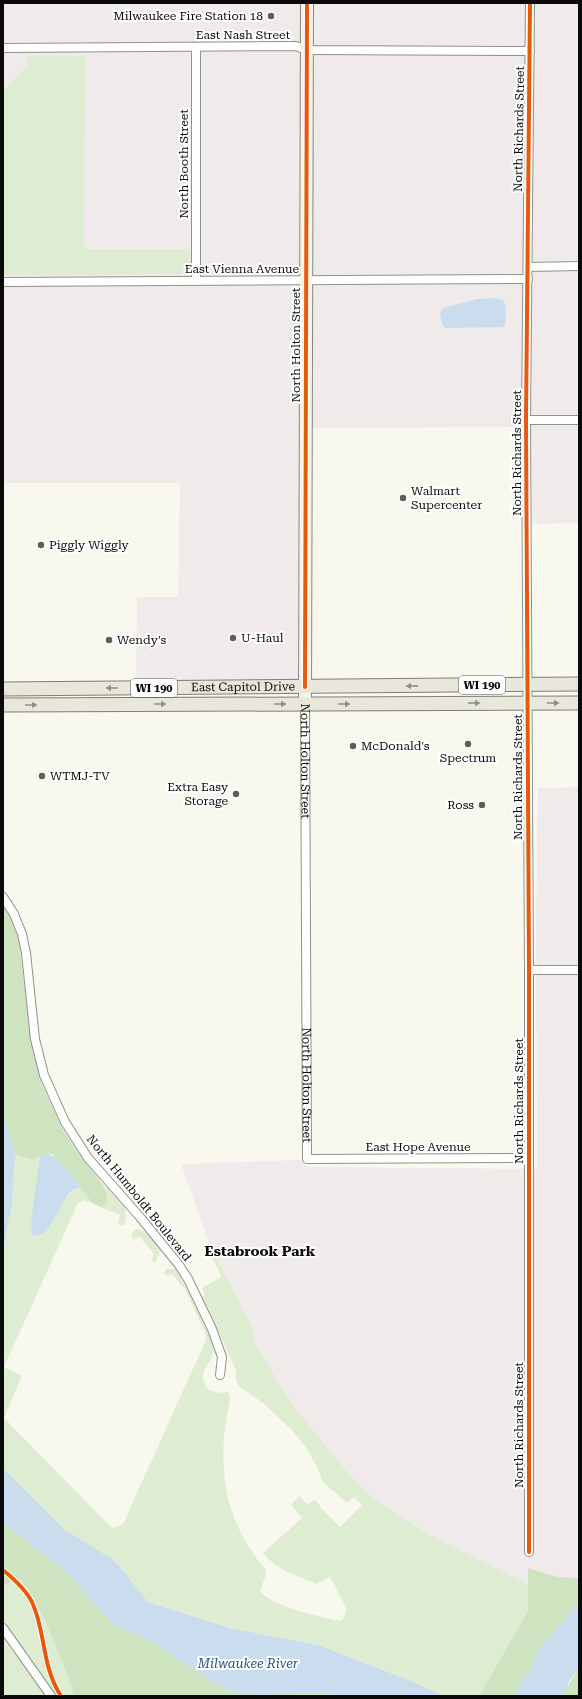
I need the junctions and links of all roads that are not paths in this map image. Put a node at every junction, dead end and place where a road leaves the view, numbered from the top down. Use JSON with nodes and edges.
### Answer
{"nodes":[{"id":1,"x":306,"y":3,"type":"edge"},
{"id":2,"x":530,"y":3,"type":"edge"},
{"id":3,"x":196,"y":47,"type":"junction"},
{"id":4,"x":3,"y":48,"type":"edge"},
{"id":5,"x":306,"y":50,"type":"junction"},
{"id":6,"x":530,"y":51,"type":"junction"},
{"id":7,"x":579,"y":266,"type":"edge"},
{"id":8,"x":528,"y":267,"type":"junction"},
{"id":9,"x":528,"y":279,"type":"junction"},
{"id":10,"x":306,"y":280,"type":"junction"},
{"id":11,"x":196,"y":281,"type":"junction"},
{"id":12,"x":3,"y":282,"type":"edge"},
{"id":13,"x":526,"y":420,"type":"junction"},
{"id":14,"x":579,"y":420,"type":"edge"},
{"id":15,"x":579,"y":684,"type":"edge"},
{"id":16,"x":528,"y":685,"type":"junction"},
{"id":17,"x":305,"y":687,"type":"junction"},
{"id":18,"x":3,"y":689,"type":"edge"},
{"id":19,"x":528,"y":703,"type":"junction"},
{"id":20,"x":579,"y":703,"type":"edge"},
{"id":21,"x":305,"y":704,"type":"junction"},
{"id":22,"x":3,"y":705,"type":"edge"},
{"id":23,"x":3,"y":897,"type":"edge"},
{"id":24,"x":529,"y":970,"type":"junction"},
{"id":25,"x":579,"y":970,"type":"edge"},
{"id":26,"x":529,"y":1158,"type":"junction"},
{"id":27,"x":307,"y":1159,"type":"joint"},
{"id":28,"x":220,"y":1375,"type":"dead end"},
{"id":29,"x":529,"y":1552,"type":"dead end"},
{"id":30,"x":3,"y":1628,"type":"edge"},
{"id":31,"x":51,"y":1696,"type":"edge"}],
"edges":[{"from":1,"to":5,"type":"main road","name":"North Holton Street"},
{"from":2,"to":6,"type":"street","name":"North Richards Street"},
{"from":3,"to":4,"type":"street","name":"East Nash Street"},
{"from":3,"to":5,"type":"street","name":"East Nash Street"},
{"from":3,"to":11,"type":"street","name":"North Booth Street"},
{"from":5,"to":6,"type":"street","name":"East Nash Street"},
{"from":5,"to":10,"type":"main road","name":"North Holton Street"},
{"from":6,"to":8,"type":"street","name":"North Richards Street"},
{"from":7,"to":8,"type":"street"},
{"from":8,"to":9,"type":"street","name":"North Richards Street"},
{"from":9,"to":10,"type":"street","name":"East Vienna Avenue"},
{"from":9,"to":13,"type":"street","name":"North Richards Street"},
{"from":10,"to":11,"type":"street","name":"East Vienna Avenue"},
{"from":10,"to":17,"type":"main road","name":"North Holton Street"},
{"from":11,"to":12,"type":"street","name":"East Vienna Avenue"},
{"from":13,"to":14,"type":"street"},
{"from":13,"to":16,"type":"street","name":"North Richards Street"},
{"from":15,"to":16,"type":"main road","name":"East Capitol Drive","number":"WI 190"},
{"from":16,"to":17,"type":"main road","name":"East Capitol Drive","number":"WI 190","one_way":true},
{"from":16,"to":19,"type":"street","name":"North Richards Street"},
{"from":17,"to":18,"type":"main road","name":"East Capitol Drive","number":"WI 190","one_way":true},
{"from":17,"to":21,"type":"main road","name":"North Holton Street"},
{"from":19,"to":20,"type":"main road","name":"East Capitol Drive","number":"WI 190","one_way":true},
{"from":21,"to":19,"type":"main road","name":"East Capitol Drive","number":"WI 190","one_way":true},
{"from":19,"to":24,"type":"street","name":"North Richards Street"},
{"from":22,"to":21,"type":"main road","name":"East Capitol Drive","number":"WI 190","one_way":true},
{"from":21,"to":27,"type":"street","name":"North Holton Street"},
{"from":23,"to":28,"type":"street","name":"North Humboldt Boulevard"},
{"from":24,"to":25,"type":"street"},
{"from":24,"to":26,"type":"street","name":"North Richards Street"},
{"from":26,"to":27,"type":"street","name":"East Hope Avenue"},
{"from":26,"to":29,"type":"street","name":"North Richards Street"},
{"from":30,"to":31,"type":"street"}]}
